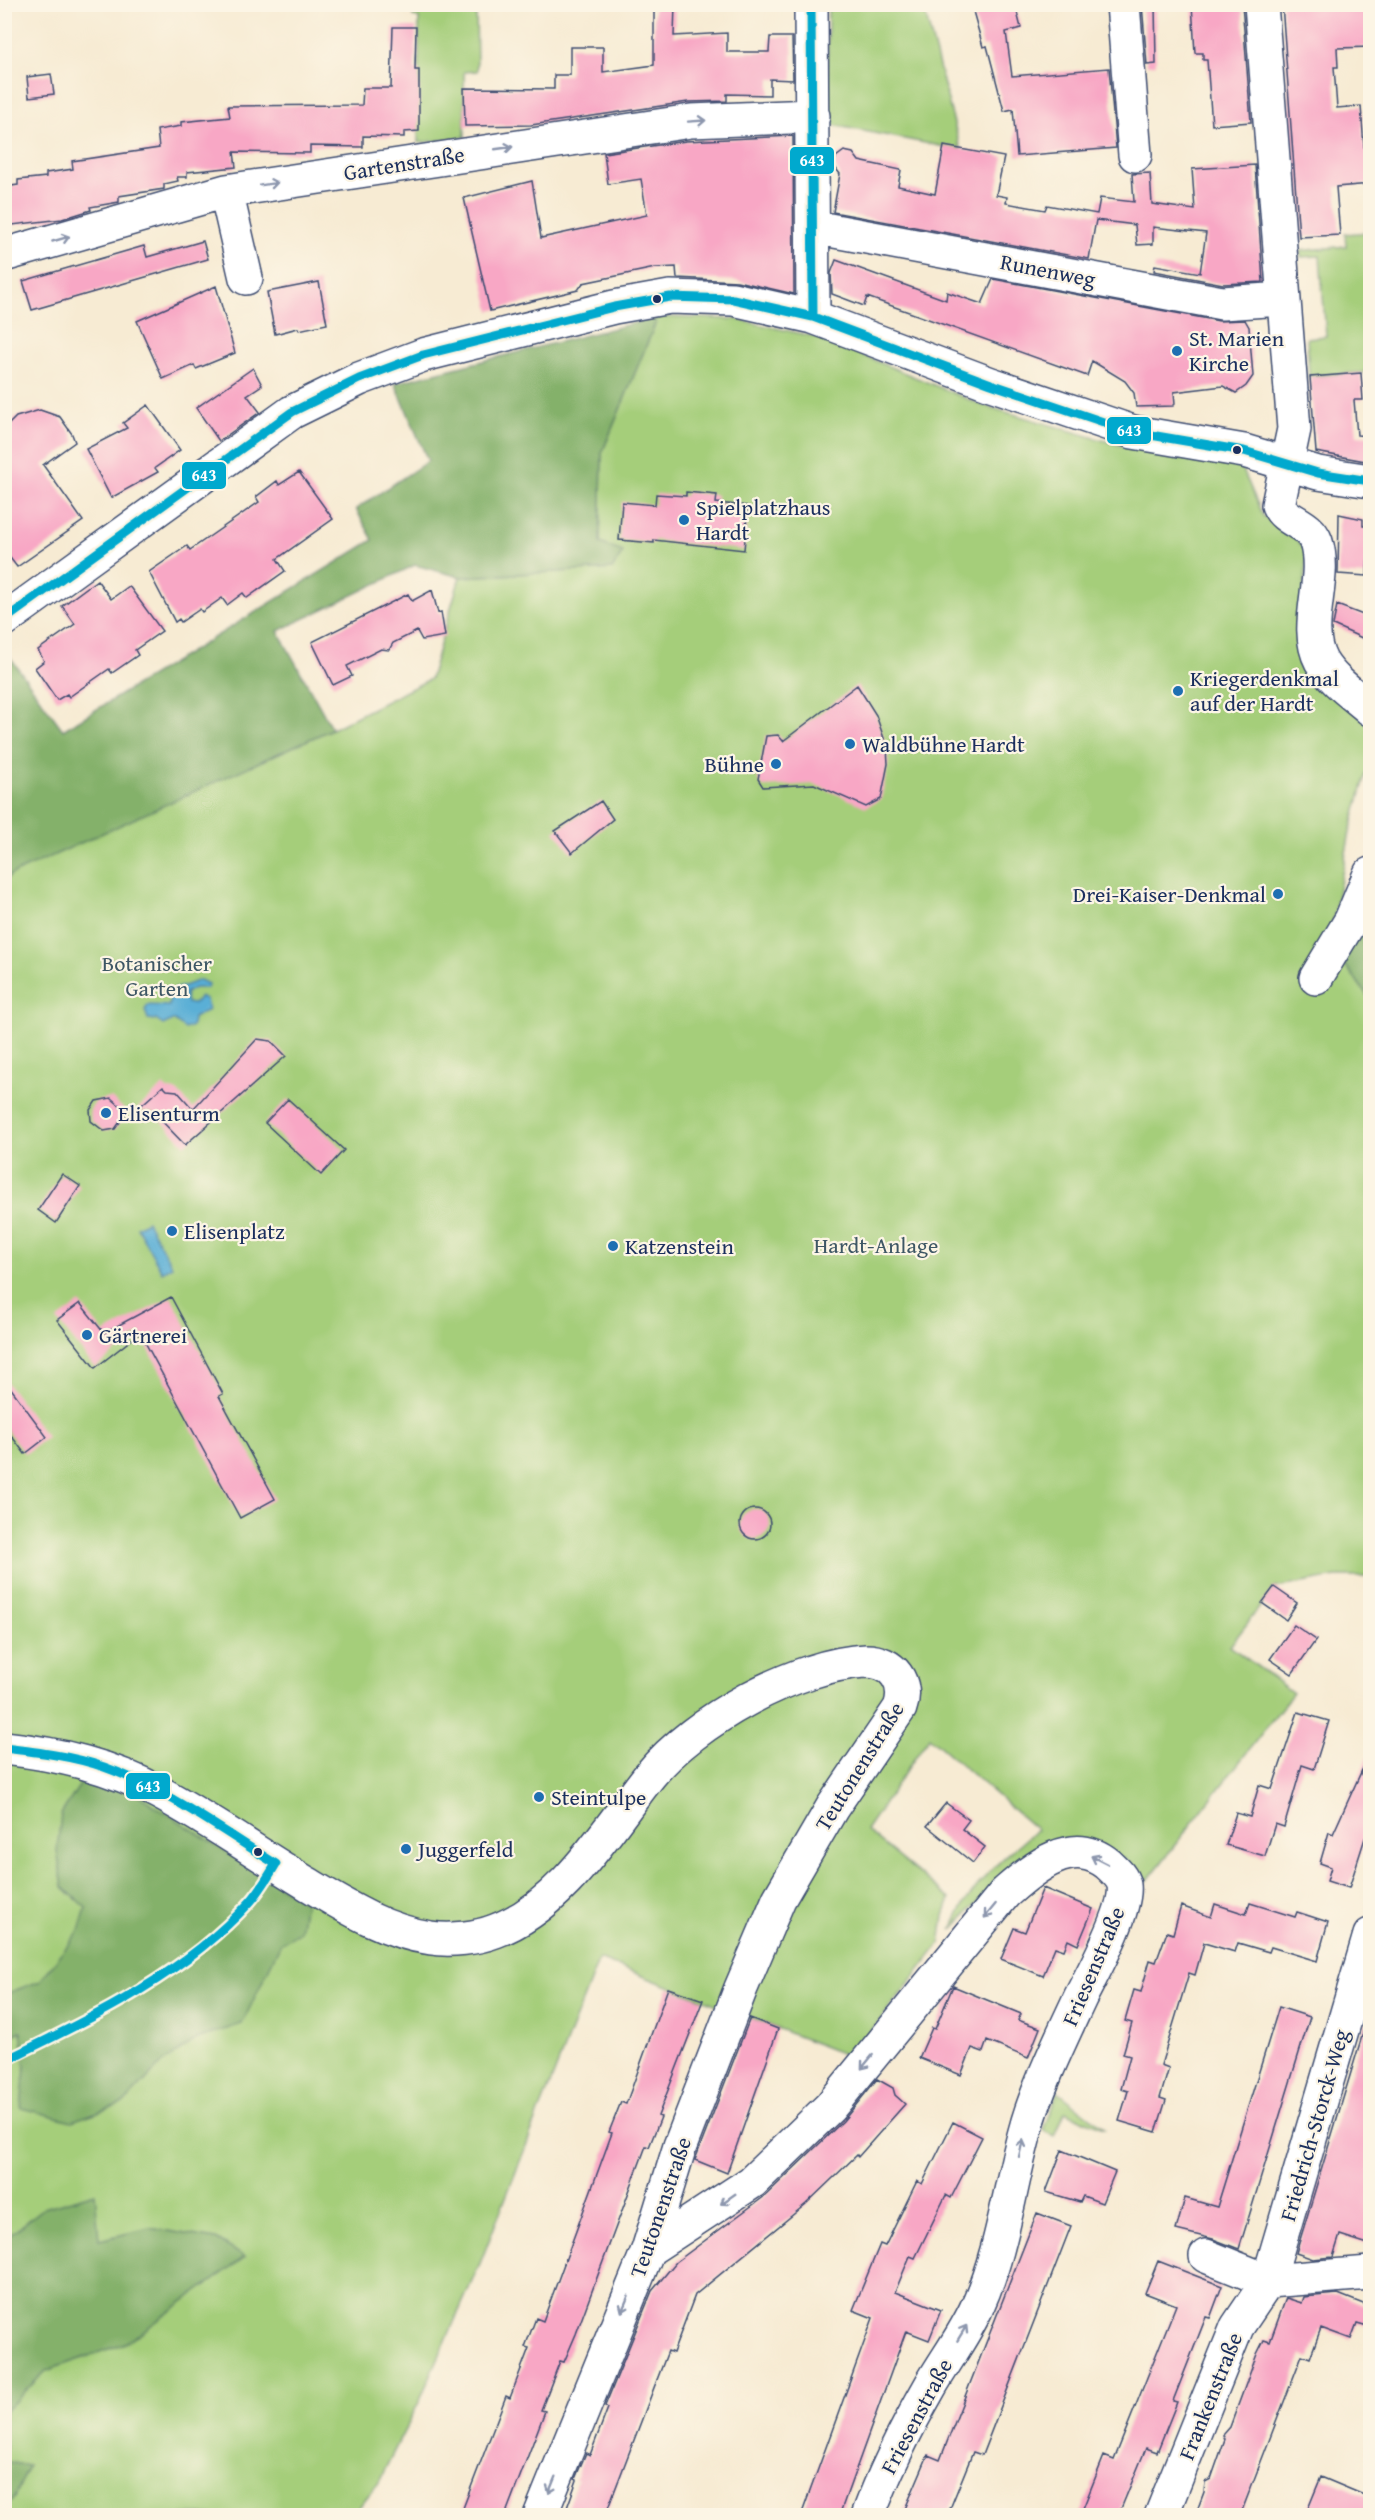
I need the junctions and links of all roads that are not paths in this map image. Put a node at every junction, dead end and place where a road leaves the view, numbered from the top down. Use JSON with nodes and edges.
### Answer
{"nodes":[{"id":1,"x":811,"y":4,"type":"edge"},
{"id":2,"x":1123,"y":4,"type":"edge"},
{"id":3,"x":1261,"y":4,"type":"edge"},
{"id":4,"x":813,"y":117,"type":"junction"},
{"id":5,"x":1135,"y":155,"type":"dead end"},
{"id":6,"x":226,"y":191,"type":"junction"},
{"id":7,"x":813,"y":226,"type":"junction"},
{"id":8,"x":4,"y":255,"type":"edge"},
{"id":9,"x":246,"y":278,"type":"dead end"},
{"id":10,"x":1283,"y":298,"type":"junction"},
{"id":11,"x":813,"y":317,"type":"junction"},
{"id":12,"x":1287,"y":465,"type":"junction"},
{"id":13,"x":1371,"y":481,"type":"edge"},
{"id":14,"x":4,"y":620,"type":"edge"},
{"id":15,"x":1371,"y":709,"type":"edge"},
{"id":16,"x":1371,"y":874,"type":"edge"},
{"id":17,"x":1316,"y":978,"type":"dead end"},
{"id":18,"x":4,"y":1748,"type":"edge"},
{"id":19,"x":1371,"y":1935,"type":"edge"},
{"id":20,"x":648,"y":2250,"type":"junction"},
{"id":21,"x":1206,"y":2256,"type":"dead end"},
{"id":22,"x":1371,"y":2273,"type":"edge"},
{"id":23,"x":1268,"y":2281,"type":"junction"},
{"id":24,"x":540,"y":2516,"type":"edge"},
{"id":25,"x":868,"y":2516,"type":"edge"},
{"id":26,"x":1161,"y":2516,"type":"edge"}],
"edges":[{"from":1,"to":4,"type":"street"},
{"from":2,"to":5,"type":"street"},
{"from":3,"to":10,"type":"street"},
{"from":6,"to":4,"type":"street","name":"Gartenstraße","one_way":true},
{"from":4,"to":7,"type":"street"},
{"from":8,"to":6,"type":"street","name":"Gartenstraße","one_way":true},
{"from":6,"to":9,"type":"street"},
{"from":7,"to":10,"type":"street","name":"Runenweg"},
{"from":7,"to":11,"type":"street"},
{"from":10,"to":12,"type":"street"},
{"from":11,"to":12,"type":"street"},
{"from":11,"to":14,"type":"street"},
{"from":12,"to":13,"type":"street"},
{"from":12,"to":15,"type":"street"},
{"from":16,"to":17,"type":"street"},
{"from":18,"to":20,"type":"street","name":"Teutonenstraße"},
{"from":19,"to":23,"type":"street","name":"Friedrich-Storck-Weg"},
{"from":20,"to":24,"type":"street","name":"Teutonenstraße","one_way":true},
{"from":25,"to":20,"type":"street","name":"Friesenstraße","one_way":true},
{"from":21,"to":23,"type":"street"},
{"from":22,"to":23,"type":"street"},
{"from":23,"to":26,"type":"street","name":"Frankenstraße"}]}
